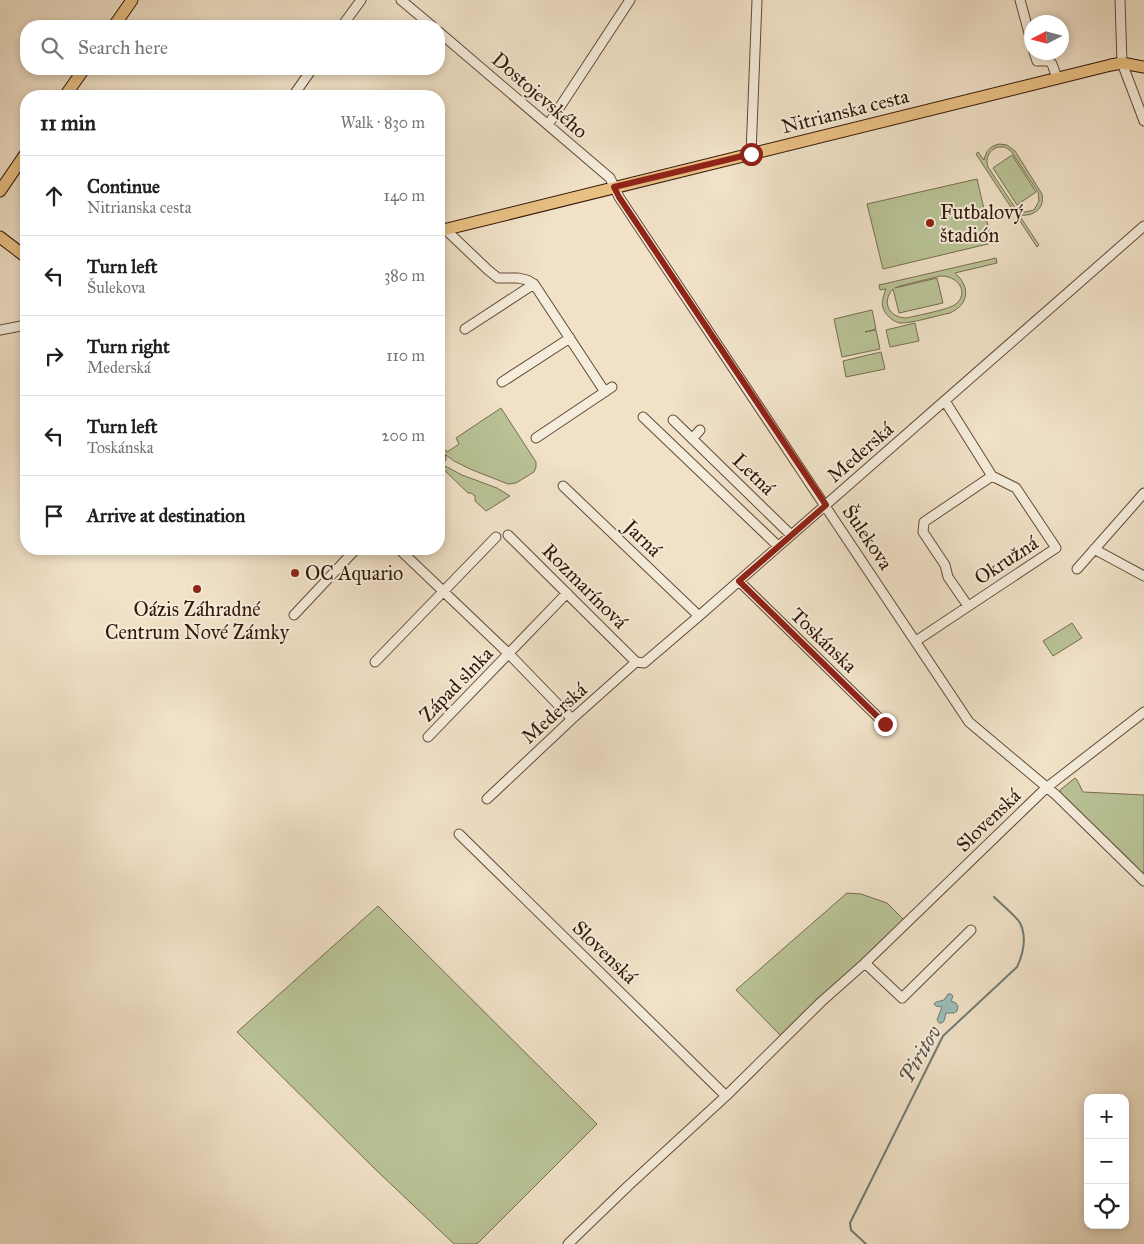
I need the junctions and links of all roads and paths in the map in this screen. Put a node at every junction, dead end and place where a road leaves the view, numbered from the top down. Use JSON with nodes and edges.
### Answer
{"nodes":[{"id":1,"x":132,"y":0,"type":"edge"},
{"id":2,"x":361,"y":0,"type":"edge"},
{"id":3,"x":402,"y":0,"type":"edge"},
{"id":4,"x":630,"y":0,"type":"edge"},
{"id":5,"x":757,"y":0,"type":"edge"},
{"id":6,"x":1020,"y":0,"type":"edge"},
{"id":7,"x":1120,"y":0,"type":"edge"},
{"id":8,"x":1024,"y":15,"type":"edge"},
{"id":9,"x":118,"y":20,"type":"edge"},
{"id":10,"x":346,"y":20,"type":"edge"},
{"id":11,"x":425,"y":20,"type":"edge"},
{"id":12,"x":445,"y":37,"type":"edge"},
{"id":13,"x":1037,"y":60,"type":"edge"},
{"id":14,"x":1122,"y":64,"type":"junction"},
{"id":15,"x":1144,"y":67,"type":"edge"},
{"id":16,"x":80,"y":75,"type":"edge"},
{"id":17,"x":308,"y":75,"type":"edge"},
{"id":18,"x":1057,"y":78,"type":"junction"},
{"id":19,"x":69,"y":90,"type":"edge"},
{"id":20,"x":297,"y":90,"type":"edge"},
{"id":21,"x":1144,"y":120,"type":"edge"},
{"id":22,"x":548,"y":125,"type":"junction"},
{"id":23,"x":751,"y":154,"type":"junction"},
{"id":24,"x":20,"y":162,"type":"edge"},
{"id":25,"x":614,"y":187,"type":"junction"},
{"id":26,"x":0,"y":191,"type":"edge"},
{"id":27,"x":1144,"y":226,"type":"edge"},
{"id":28,"x":445,"y":230,"type":"edge"},
{"id":29,"x":445,"y":234,"type":"edge"},
{"id":30,"x":0,"y":237,"type":"edge"},
{"id":31,"x":20,"y":252,"type":"edge"},
{"id":32,"x":514,"y":278,"type":"junction"},
{"id":33,"x":534,"y":284,"type":"junction"},
{"id":34,"x":519,"y":293,"type":"junction"},
{"id":35,"x":20,"y":326,"type":"edge"},
{"id":36,"x":465,"y":329,"type":"dead end"},
{"id":37,"x":0,"y":330,"type":"edge"},
{"id":38,"x":570,"y":338,"type":"junction"},
{"id":39,"x":502,"y":382,"type":"dead end"},
{"id":40,"x":945,"y":401,"type":"junction"},
{"id":41,"x":644,"y":417,"type":"dead end"},
{"id":42,"x":673,"y":420,"type":"dead end"},
{"id":43,"x":700,"y":430,"type":"dead end"},
{"id":44,"x":536,"y":438,"type":"dead end"},
{"id":45,"x":692,"y":439,"type":"junction"},
{"id":46,"x":992,"y":476,"type":"junction"},
{"id":47,"x":563,"y":486,"type":"dead end"},
{"id":48,"x":1144,"y":493,"type":"edge"},
{"id":49,"x":826,"y":505,"type":"junction"},
{"id":50,"x":508,"y":535,"type":"dead end"},
{"id":51,"x":791,"y":535,"type":"junction"},
{"id":52,"x":496,"y":537,"type":"dead end"},
{"id":53,"x":778,"y":546,"type":"junction"},
{"id":54,"x":1094,"y":549,"type":"junction"},
{"id":55,"x":350,"y":555,"type":"edge"},
{"id":56,"x":405,"y":555,"type":"edge"},
{"id":57,"x":1077,"y":569,"type":"dead end"},
{"id":58,"x":1144,"y":576,"type":"edge"},
{"id":59,"x":739,"y":581,"type":"junction"},
{"id":60,"x":443,"y":592,"type":"junction"},
{"id":61,"x":567,"y":594,"type":"junction"},
{"id":62,"x":968,"y":606,"type":"junction"},
{"id":63,"x":294,"y":616,"type":"dead end"},
{"id":64,"x":699,"y":616,"type":"junction"},
{"id":65,"x":916,"y":641,"type":"junction"},
{"id":66,"x":509,"y":654,"type":"junction"},
{"id":67,"x":375,"y":662,"type":"dead end"},
{"id":68,"x":636,"y":662,"type":"junction"},
{"id":69,"x":1144,"y":712,"type":"edge"},
{"id":70,"x":572,"y":719,"type":"junction"},
{"id":71,"x":885,"y":724,"type":"dead end"},
{"id":72,"x":428,"y":737,"type":"dead end"},
{"id":73,"x":1046,"y":788,"type":"junction"},
{"id":74,"x":487,"y":799,"type":"dead end"},
{"id":75,"x":459,"y":834,"type":"dead end"},
{"id":76,"x":1144,"y":881,"type":"edge"},
{"id":77,"x":971,"y":930,"type":"dead end"},
{"id":78,"x":865,"y":963,"type":"junction"},
{"id":79,"x":726,"y":1096,"type":"junction"},
{"id":80,"x":568,"y":1244,"type":"edge"}],
"edges":[{"from":1,"to":9,"type":"main road"},
{"from":2,"to":10,"type":"street"},
{"from":3,"to":11,"type":"street"},
{"from":4,"to":22,"type":"street"},
{"from":5,"to":23,"type":"street"},
{"from":6,"to":8,"type":"street"},
{"from":7,"to":14,"type":"street"},
{"from":12,"to":22,"type":"street","name":"Dostojevského"},
{"from":13,"to":18,"type":"street"},
{"from":14,"to":15,"type":"main road","name":"Nitrianska cesta"},
{"from":14,"to":18,"type":"main road","name":"Nitrianska cesta"},
{"from":14,"to":21,"type":"street"},
{"from":16,"to":19,"type":"main road"},
{"from":17,"to":20,"type":"street"},
{"from":18,"to":23,"type":"main road","name":"Nitrianska cesta"},
{"from":22,"to":25,"type":"street","name":"Dostojevského"},
{"from":23,"to":25,"type":"main road","name":"Nitrianska cesta"},
{"from":24,"to":26,"type":"main road"},
{"from":25,"to":28,"type":"main road","name":"Nitrianska cesta"},
{"from":25,"to":49,"type":"street","name":"Šulekova"},
{"from":27,"to":40,"type":"street","name":"Mederská"},
{"from":29,"to":32,"type":"street"},
{"from":30,"to":31,"type":"main road"},
{"from":32,"to":33,"type":"street"},
{"from":32,"to":34,"type":"street"},
{"from":33,"to":34,"type":"street"},
{"from":33,"to":38,"type":"street"},
{"from":34,"to":36,"type":"street"},
{"from":35,"to":37,"type":"street"},
{"from":38,"to":39,"type":"street"},
{"from":38,"to":44,"type":"street"},
{"from":40,"to":46,"type":"street"},
{"from":40,"to":49,"type":"street","name":"Mederská"},
{"from":41,"to":53,"type":"street"},
{"from":42,"to":45,"type":"street","name":"Letná"},
{"from":43,"to":45,"type":"street"},
{"from":45,"to":51,"type":"street","name":"Letná"},
{"from":46,"to":62,"type":"street","name":"Okružná"},
{"from":46,"to":62,"type":"street","name":"Okružná"},
{"from":47,"to":64,"type":"street","name":"Jarná"},
{"from":48,"to":54,"type":"street"},
{"from":49,"to":51,"type":"street","name":"Mederská"},
{"from":49,"to":65,"type":"street","name":"Šulekova"},
{"from":50,"to":61,"type":"street","name":"Rozmarínová"},
{"from":51,"to":53,"type":"street","name":"Mederská"},
{"from":52,"to":60,"type":"street"},
{"from":53,"to":59,"type":"street","name":"Mederská"},
{"from":54,"to":57,"type":"street"},
{"from":54,"to":58,"type":"street"},
{"from":55,"to":63,"type":"street"},
{"from":56,"to":60,"type":"street","name":"Západ slnka"},
{"from":59,"to":64,"type":"street","name":"Mederská"},
{"from":59,"to":71,"type":"street","name":"Toskánska"},
{"from":60,"to":66,"type":"street","name":"Západ slnka"},
{"from":60,"to":67,"type":"street"},
{"from":61,"to":66,"type":"street","name":"Západ slnka"},
{"from":61,"to":68,"type":"street","name":"Rozmarínová"},
{"from":62,"to":65,"type":"street","name":"Okružná"},
{"from":64,"to":68,"type":"street","name":"Mederská"},
{"from":65,"to":73,"type":"street","name":"Šulekova"},
{"from":66,"to":70,"type":"street","name":"Západ slnka"},
{"from":66,"to":72,"type":"street","name":"Západ slnka"},
{"from":68,"to":70,"type":"street","name":"Mederská"},
{"from":69,"to":73,"type":"street","name":"Slovenská"},
{"from":70,"to":74,"type":"street","name":"Mederská"},
{"from":73,"to":76,"type":"street","name":"Šulekova"},
{"from":73,"to":78,"type":"street","name":"Slovenská"},
{"from":75,"to":79,"type":"street","name":"Slovenská"},
{"from":77,"to":78,"type":"street"},
{"from":78,"to":79,"type":"street","name":"Slovenská"},
{"from":79,"to":80,"type":"street","name":"Slovenská"}]}
